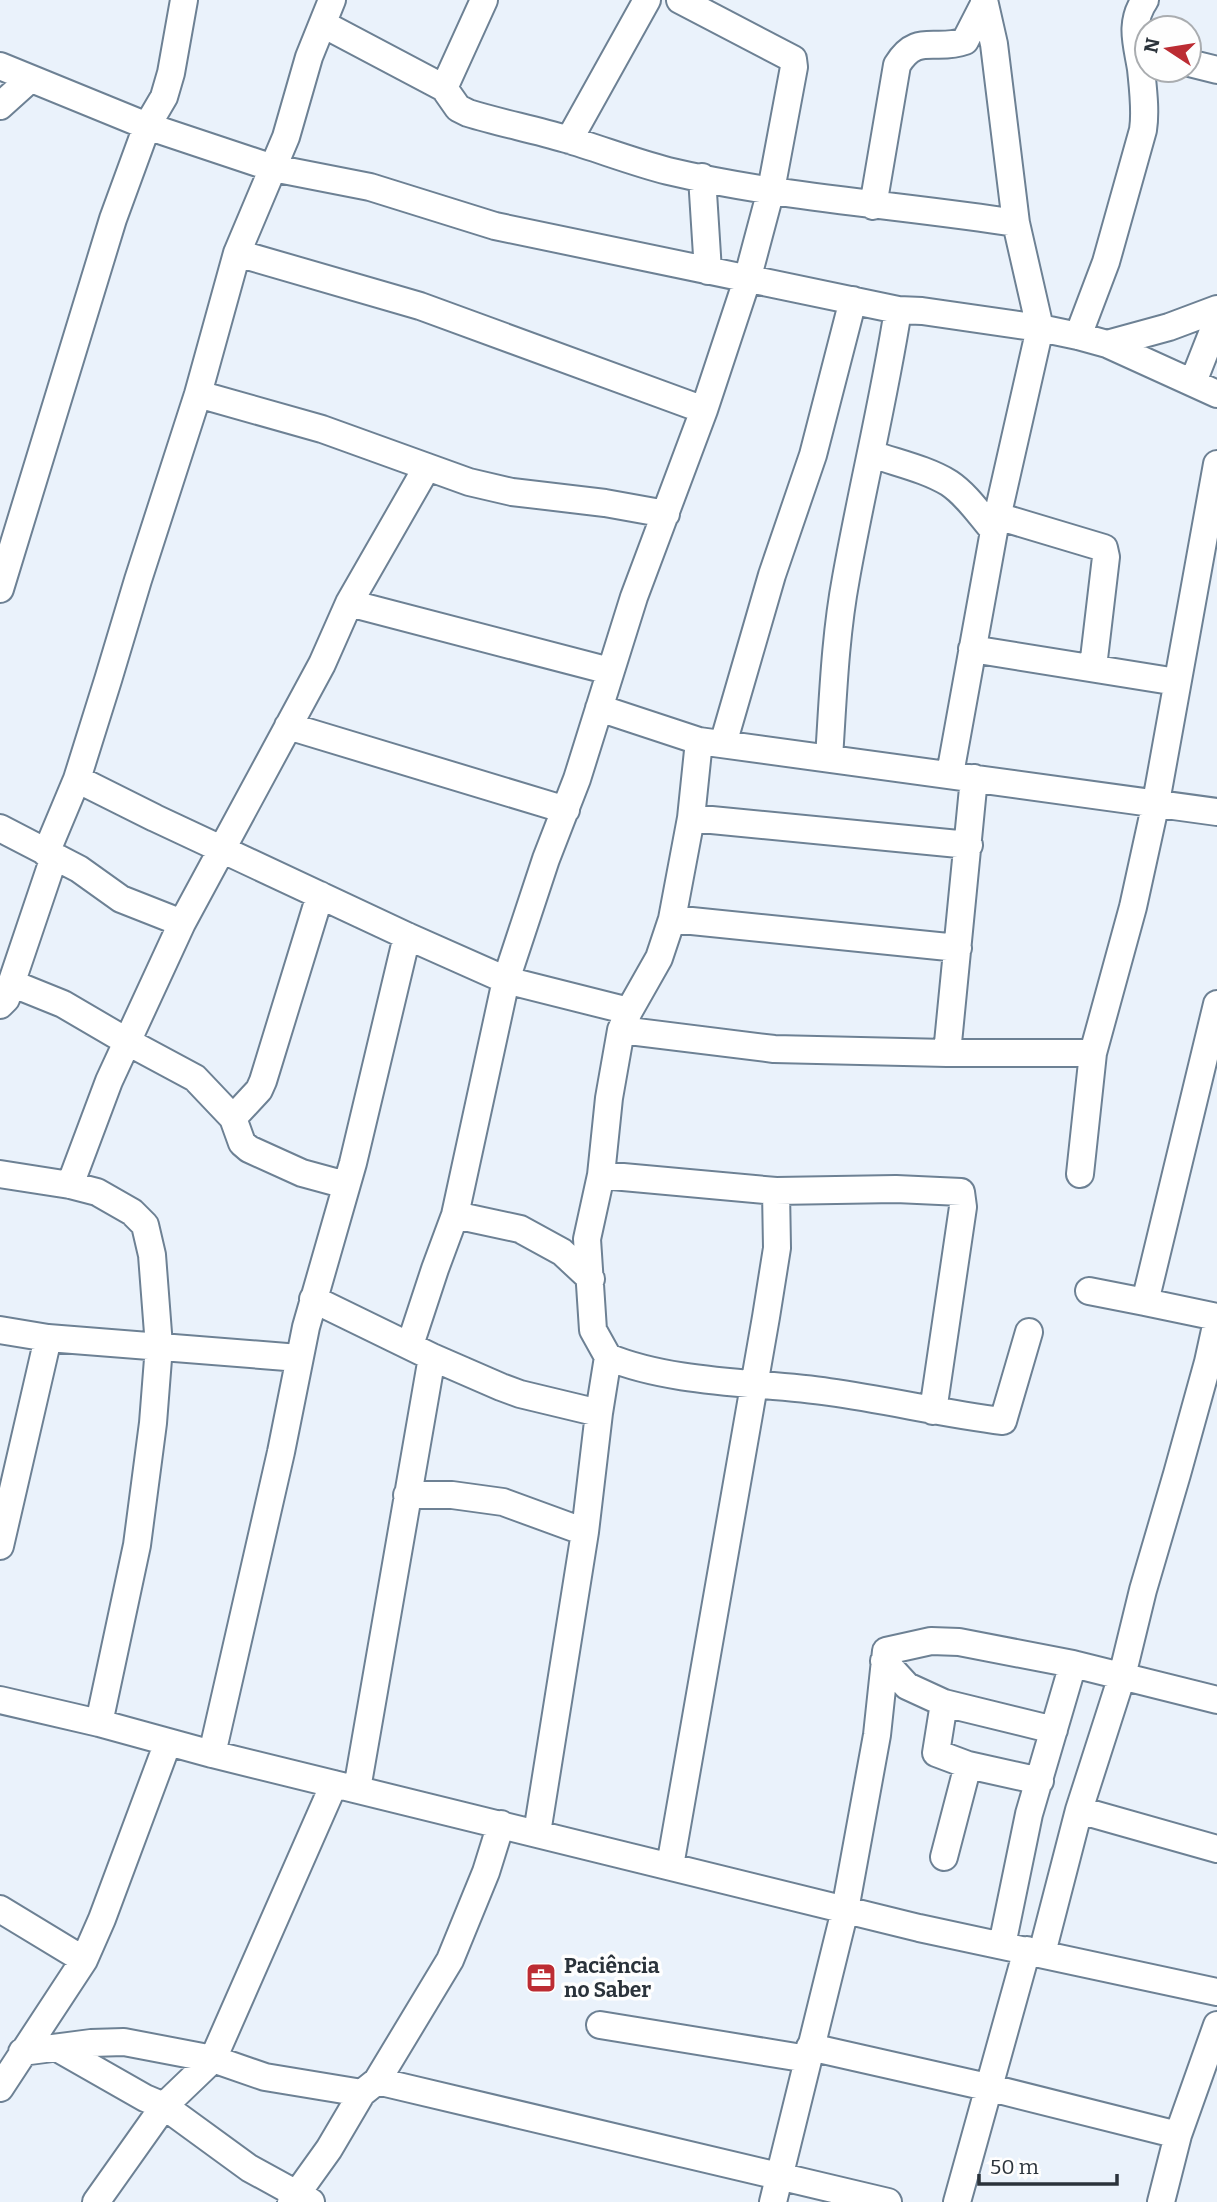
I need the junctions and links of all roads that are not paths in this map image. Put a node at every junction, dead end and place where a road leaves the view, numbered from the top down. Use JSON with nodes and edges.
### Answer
{"nodes":[{"id":1,"x":184,"y":0,"type":"edge"},
{"id":2,"x":484,"y":0,"type":"edge"},
{"id":3,"x":646,"y":0,"type":"edge"},
{"id":4,"x":680,"y":0,"type":"edge"},
{"id":5,"x":984,"y":2,"type":"edge"},
{"id":6,"x":328,"y":12,"type":"edge"},
{"id":7,"x":0,"y":66,"type":"edge"},
{"id":8,"x":30,"y":79,"type":"junction"},
{"id":9,"x":1142,"y":84,"type":"edge"},
{"id":10,"x":444,"y":88,"type":"junction"},
{"id":11,"x":0,"y":106,"type":"edge"},
{"id":12,"x":147,"y":127,"type":"junction"},
{"id":13,"x":569,"y":140,"type":"junction"},
{"id":14,"x":273,"y":168,"type":"junction"},
{"id":15,"x":702,"y":177,"type":"junction"},
{"id":16,"x":771,"y":190,"type":"junction"},
{"id":17,"x":873,"y":206,"type":"junction"},
{"id":18,"x":1016,"y":223,"type":"junction"},
{"id":19,"x":237,"y":253,"type":"junction"},
{"id":20,"x":708,"y":271,"type":"junction"},
{"id":21,"x":747,"y":280,"type":"junction"},
{"id":22,"x":853,"y":300,"type":"junction"},
{"id":23,"x":1217,"y":309,"type":"edge"},
{"id":24,"x":898,"y":310,"type":"junction"},
{"id":25,"x":1217,"y":321,"type":"edge"},
{"id":26,"x":1040,"y":328,"type":"junction"},
{"id":27,"x":1078,"y":336,"type":"junction"},
{"id":28,"x":1107,"y":344,"type":"junction"},
{"id":29,"x":1193,"y":382,"type":"junction"},
{"id":30,"x":198,"y":394,"type":"junction"},
{"id":31,"x":1217,"y":394,"type":"edge"},
{"id":32,"x":704,"y":410,"type":"junction"},
{"id":33,"x":872,"y":454,"type":"junction"},
{"id":34,"x":1217,"y":464,"type":"edge"},
{"id":35,"x":427,"y":467,"type":"junction"},
{"id":36,"x":666,"y":514,"type":"junction"},
{"id":37,"x":995,"y":524,"type":"junction"},
{"id":38,"x":0,"y":589,"type":"edge"},
{"id":39,"x":349,"y":603,"type":"junction"},
{"id":40,"x":972,"y":649,"type":"junction"},
{"id":41,"x":1093,"y":667,"type":"junction"},
{"id":42,"x":610,"y":671,"type":"junction"},
{"id":43,"x":1177,"y":682,"type":"junction"},
{"id":44,"x":599,"y":708,"type":"junction"},
{"id":45,"x":288,"y":726,"type":"junction"},
{"id":46,"x":711,"y":742,"type":"junction"},
{"id":47,"x":829,"y":758,"type":"junction"},
{"id":48,"x":962,"y":776,"type":"junction"},
{"id":49,"x":77,"y":779,"type":"junction"},
{"id":50,"x":1156,"y":802,"type":"junction"},
{"id":51,"x":566,"y":810,"type":"junction"},
{"id":52,"x":1217,"y":811,"type":"edge"},
{"id":53,"x":691,"y":818,"type":"junction"},
{"id":54,"x":0,"y":828,"type":"edge"},
{"id":55,"x":969,"y":845,"type":"junction"},
{"id":56,"x":222,"y":849,"type":"junction"},
{"id":57,"x":50,"y":855,"type":"junction"},
{"id":58,"x":320,"y":895,"type":"junction"},
{"id":59,"x":672,"y":919,"type":"junction"},
{"id":60,"x":182,"y":923,"type":"junction"},
{"id":61,"x":407,"y":936,"type":"junction"},
{"id":62,"x":958,"y":948,"type":"junction"},
{"id":63,"x":506,"y":980,"type":"junction"},
{"id":64,"x":6,"y":994,"type":"edge"},
{"id":65,"x":1217,"y":1004,"type":"edge"},
{"id":66,"x":625,"y":1021,"type":"junction"},
{"id":67,"x":128,"y":1042,"type":"junction"},
{"id":68,"x":947,"y":1053,"type":"junction"},
{"id":69,"x":1093,"y":1053,"type":"junction"},
{"id":70,"x":233,"y":1118,"type":"junction"},
{"id":71,"x":0,"y":1174,"type":"edge"},
{"id":72,"x":1080,"y":1174,"type":"dead end"},
{"id":73,"x":601,"y":1175,"type":"junction"},
{"id":74,"x":70,"y":1185,"type":"junction"},
{"id":75,"x":346,"y":1185,"type":"junction"},
{"id":76,"x":776,"y":1191,"type":"junction"},
{"id":77,"x":455,"y":1215,"type":"junction"},
{"id":78,"x":591,"y":1279,"type":"junction"},
{"id":79,"x":1089,"y":1291,"type":"dead end"},
{"id":80,"x":313,"y":1299,"type":"junction"},
{"id":81,"x":1144,"y":1302,"type":"junction"},
{"id":82,"x":1217,"y":1319,"type":"edge"},
{"id":83,"x":0,"y":1330,"type":"edge"},
{"id":84,"x":1029,"y":1332,"type":"dead end"},
{"id":85,"x":48,"y":1338,"type":"junction"},
{"id":86,"x":159,"y":1346,"type":"junction"},
{"id":87,"x":421,"y":1351,"type":"junction"},
{"id":88,"x":608,"y":1357,"type":"junction"},
{"id":89,"x":299,"y":1358,"type":"junction"},
{"id":90,"x":754,"y":1383,"type":"junction"},
{"id":91,"x":933,"y":1411,"type":"junction"},
{"id":92,"x":599,"y":1413,"type":"junction"},
{"id":93,"x":408,"y":1495,"type":"junction"},
{"id":94,"x":585,"y":1532,"type":"junction"},
{"id":95,"x":0,"y":1546,"type":"edge"},
{"id":96,"x":884,"y":1661,"type":"junction"},
{"id":97,"x":1073,"y":1664,"type":"junction"},
{"id":98,"x":1122,"y":1676,"type":"junction"},
{"id":99,"x":0,"y":1700,"type":"edge"},
{"id":100,"x":1217,"y":1700,"type":"edge"},
{"id":101,"x":944,"y":1703,"type":"junction"},
{"id":102,"x":99,"y":1723,"type":"junction"},
{"id":103,"x":1054,"y":1730,"type":"junction"},
{"id":104,"x":168,"y":1742,"type":"junction"},
{"id":105,"x":212,"y":1754,"type":"junction"},
{"id":106,"x":968,"y":1765,"type":"junction"},
{"id":107,"x":1040,"y":1781,"type":"junction"},
{"id":108,"x":346,"y":1786,"type":"junction"},
{"id":109,"x":1079,"y":1810,"type":"junction"},
{"id":110,"x":501,"y":1824,"type":"junction"},
{"id":111,"x":537,"y":1833,"type":"junction"},
{"id":112,"x":1217,"y":1849,"type":"edge"},
{"id":113,"x":944,"y":1857,"type":"dead end"},
{"id":114,"x":670,"y":1866,"type":"junction"},
{"id":115,"x":0,"y":1909,"type":"edge"},
{"id":116,"x":845,"y":1910,"type":"junction"},
{"id":117,"x":1023,"y":1949,"type":"junction"},
{"id":118,"x":84,"y":1960,"type":"junction"},
{"id":119,"x":1217,"y":1992,"type":"edge"},
{"id":120,"x":600,"y":2025,"type":"dead end"},
{"id":121,"x":1217,"y":2025,"type":"edge"},
{"id":122,"x":59,"y":2049,"type":"junction"},
{"id":123,"x":809,"y":2053,"type":"junction"},
{"id":124,"x":213,"y":2059,"type":"junction"},
{"id":125,"x":8,"y":2069,"type":"edge"},
{"id":126,"x":370,"y":2087,"type":"junction"},
{"id":127,"x":987,"y":2087,"type":"junction"},
{"id":128,"x":164,"y":2106,"type":"junction"},
{"id":129,"x":1178,"y":2135,"type":"junction"},
{"id":130,"x":775,"y":2190,"type":"edge"},
{"id":131,"x":299,"y":2200,"type":"edge"},
{"id":132,"x":96,"y":2202,"type":"edge"},
{"id":133,"x":888,"y":2202,"type":"edge"},
{"id":134,"x":957,"y":2202,"type":"edge"},
{"id":135,"x":1161,"y":2202,"type":"edge"}],
"edges":[{"from":1,"to":12,"type":"street"},
{"from":2,"to":10,"type":"street"},
{"from":3,"to":13,"type":"street"},
{"from":4,"to":16,"type":"street"},
{"from":5,"to":17,"type":"street"},
{"from":5,"to":18,"type":"street"},
{"from":6,"to":10,"type":"street"},
{"from":6,"to":14,"type":"street"},
{"from":7,"to":8,"type":"street"},
{"from":8,"to":11,"type":"street"},
{"from":8,"to":12,"type":"street"},
{"from":9,"to":27,"type":"street"},
{"from":10,"to":13,"type":"street"},
{"from":12,"to":14,"type":"street"},
{"from":12,"to":38,"type":"street"},
{"from":13,"to":15,"type":"street"},
{"from":14,"to":19,"type":"street"},
{"from":14,"to":20,"type":"street"},
{"from":15,"to":16,"type":"street"},
{"from":15,"to":20,"type":"street"},
{"from":16,"to":17,"type":"street"},
{"from":16,"to":21,"type":"street"},
{"from":17,"to":18,"type":"street"},
{"from":18,"to":26,"type":"street"},
{"from":19,"to":30,"type":"street"},
{"from":19,"to":32,"type":"street"},
{"from":20,"to":21,"type":"street"},
{"from":21,"to":22,"type":"street"},
{"from":21,"to":32,"type":"street"},
{"from":22,"to":24,"type":"street"},
{"from":22,"to":46,"type":"street"},
{"from":23,"to":28,"type":"street"},
{"from":24,"to":26,"type":"street"},
{"from":24,"to":33,"type":"street"},
{"from":25,"to":29,"type":"street"},
{"from":26,"to":27,"type":"street"},
{"from":26,"to":37,"type":"street"},
{"from":27,"to":28,"type":"street"},
{"from":28,"to":29,"type":"street"},
{"from":29,"to":31,"type":"street"},
{"from":30,"to":35,"type":"street"},
{"from":30,"to":49,"type":"street"},
{"from":32,"to":36,"type":"street"},
{"from":33,"to":37,"type":"street"},
{"from":33,"to":47,"type":"street"},
{"from":34,"to":43,"type":"street"},
{"from":35,"to":36,"type":"street"},
{"from":35,"to":39,"type":"street"},
{"from":36,"to":42,"type":"street"},
{"from":37,"to":40,"type":"street"},
{"from":37,"to":41,"type":"street"},
{"from":39,"to":42,"type":"street"},
{"from":39,"to":45,"type":"street"},
{"from":40,"to":41,"type":"street"},
{"from":40,"to":48,"type":"street"},
{"from":41,"to":43,"type":"street"},
{"from":42,"to":44,"type":"street"},
{"from":43,"to":50,"type":"street"},
{"from":44,"to":46,"type":"street"},
{"from":44,"to":51,"type":"street"},
{"from":45,"to":51,"type":"street"},
{"from":45,"to":56,"type":"street"},
{"from":46,"to":47,"type":"street"},
{"from":46,"to":53,"type":"street"},
{"from":47,"to":48,"type":"street"},
{"from":48,"to":50,"type":"street"},
{"from":48,"to":55,"type":"street"},
{"from":49,"to":56,"type":"street"},
{"from":49,"to":57,"type":"street"},
{"from":50,"to":52,"type":"street"},
{"from":50,"to":69,"type":"street"},
{"from":51,"to":63,"type":"street"},
{"from":53,"to":55,"type":"street"},
{"from":53,"to":59,"type":"street"},
{"from":54,"to":57,"type":"street"},
{"from":55,"to":62,"type":"street"},
{"from":56,"to":58,"type":"street"},
{"from":56,"to":60,"type":"street"},
{"from":57,"to":60,"type":"street"},
{"from":57,"to":64,"type":"street"},
{"from":58,"to":61,"type":"street"},
{"from":58,"to":70,"type":"street"},
{"from":59,"to":62,"type":"street"},
{"from":59,"to":66,"type":"street"},
{"from":60,"to":67,"type":"street"},
{"from":61,"to":63,"type":"street"},
{"from":61,"to":75,"type":"street"},
{"from":62,"to":68,"type":"street"},
{"from":63,"to":66,"type":"street"},
{"from":63,"to":77,"type":"street"},
{"from":64,"to":67,"type":"street"},
{"from":65,"to":81,"type":"street"},
{"from":66,"to":68,"type":"street"},
{"from":66,"to":73,"type":"street"},
{"from":67,"to":70,"type":"street"},
{"from":67,"to":74,"type":"street"},
{"from":68,"to":69,"type":"street"},
{"from":69,"to":72,"type":"street"},
{"from":70,"to":75,"type":"street"},
{"from":71,"to":74,"type":"street"},
{"from":73,"to":76,"type":"street"},
{"from":73,"to":78,"type":"street"},
{"from":74,"to":86,"type":"street"},
{"from":75,"to":80,"type":"street"},
{"from":76,"to":90,"type":"street"},
{"from":76,"to":91,"type":"street"},
{"from":77,"to":78,"type":"street"},
{"from":77,"to":87,"type":"street"},
{"from":78,"to":88,"type":"street"},
{"from":79,"to":81,"type":"street"},
{"from":80,"to":87,"type":"street"},
{"from":80,"to":89,"type":"street"},
{"from":81,"to":82,"type":"street"},
{"from":82,"to":98,"type":"street"},
{"from":83,"to":85,"type":"street"},
{"from":84,"to":91,"type":"street"},
{"from":85,"to":86,"type":"street"},
{"from":85,"to":95,"type":"street"},
{"from":86,"to":89,"type":"street"},
{"from":86,"to":102,"type":"street"},
{"from":87,"to":92,"type":"street"},
{"from":87,"to":93,"type":"street"},
{"from":88,"to":90,"type":"street"},
{"from":88,"to":92,"type":"street"},
{"from":89,"to":105,"type":"street"},
{"from":90,"to":91,"type":"street"},
{"from":90,"to":114,"type":"street"},
{"from":92,"to":94,"type":"street"},
{"from":93,"to":94,"type":"street"},
{"from":93,"to":108,"type":"street"},
{"from":94,"to":111,"type":"street"},
{"from":96,"to":97,"type":"street"},
{"from":96,"to":101,"type":"street"},
{"from":96,"to":116,"type":"street"},
{"from":97,"to":98,"type":"street"},
{"from":97,"to":103,"type":"street"},
{"from":98,"to":100,"type":"street"},
{"from":98,"to":109,"type":"street"},
{"from":99,"to":102,"type":"street"},
{"from":101,"to":103,"type":"street"},
{"from":101,"to":106,"type":"street"},
{"from":102,"to":104,"type":"street"},
{"from":103,"to":107,"type":"street"},
{"from":104,"to":105,"type":"street"},
{"from":104,"to":118,"type":"street"},
{"from":105,"to":108,"type":"street"},
{"from":106,"to":107,"type":"street"},
{"from":106,"to":113,"type":"street"},
{"from":107,"to":117,"type":"street"},
{"from":108,"to":110,"type":"street"},
{"from":108,"to":124,"type":"street"},
{"from":109,"to":112,"type":"street"},
{"from":109,"to":117,"type":"street"},
{"from":110,"to":111,"type":"street"},
{"from":110,"to":126,"type":"street"},
{"from":111,"to":114,"type":"street"},
{"from":114,"to":116,"type":"street"},
{"from":115,"to":118,"type":"street"},
{"from":116,"to":117,"type":"street"},
{"from":116,"to":123,"type":"street"},
{"from":117,"to":119,"type":"street"},
{"from":117,"to":127,"type":"street"},
{"from":118,"to":125,"type":"street"},
{"from":120,"to":123,"type":"street"},
{"from":121,"to":129,"type":"street"},
{"from":122,"to":124,"type":"street"},
{"from":122,"to":125,"type":"street"},
{"from":122,"to":128,"type":"street"},
{"from":123,"to":127,"type":"street"},
{"from":123,"to":130,"type":"street"},
{"from":124,"to":126,"type":"street"},
{"from":124,"to":128,"type":"street"},
{"from":126,"to":130,"type":"street"},
{"from":126,"to":131,"type":"street"},
{"from":127,"to":129,"type":"street"},
{"from":127,"to":134,"type":"street"},
{"from":128,"to":131,"type":"street"},
{"from":128,"to":132,"type":"street"},
{"from":129,"to":135,"type":"street"},
{"from":130,"to":133,"type":"street"}]}
